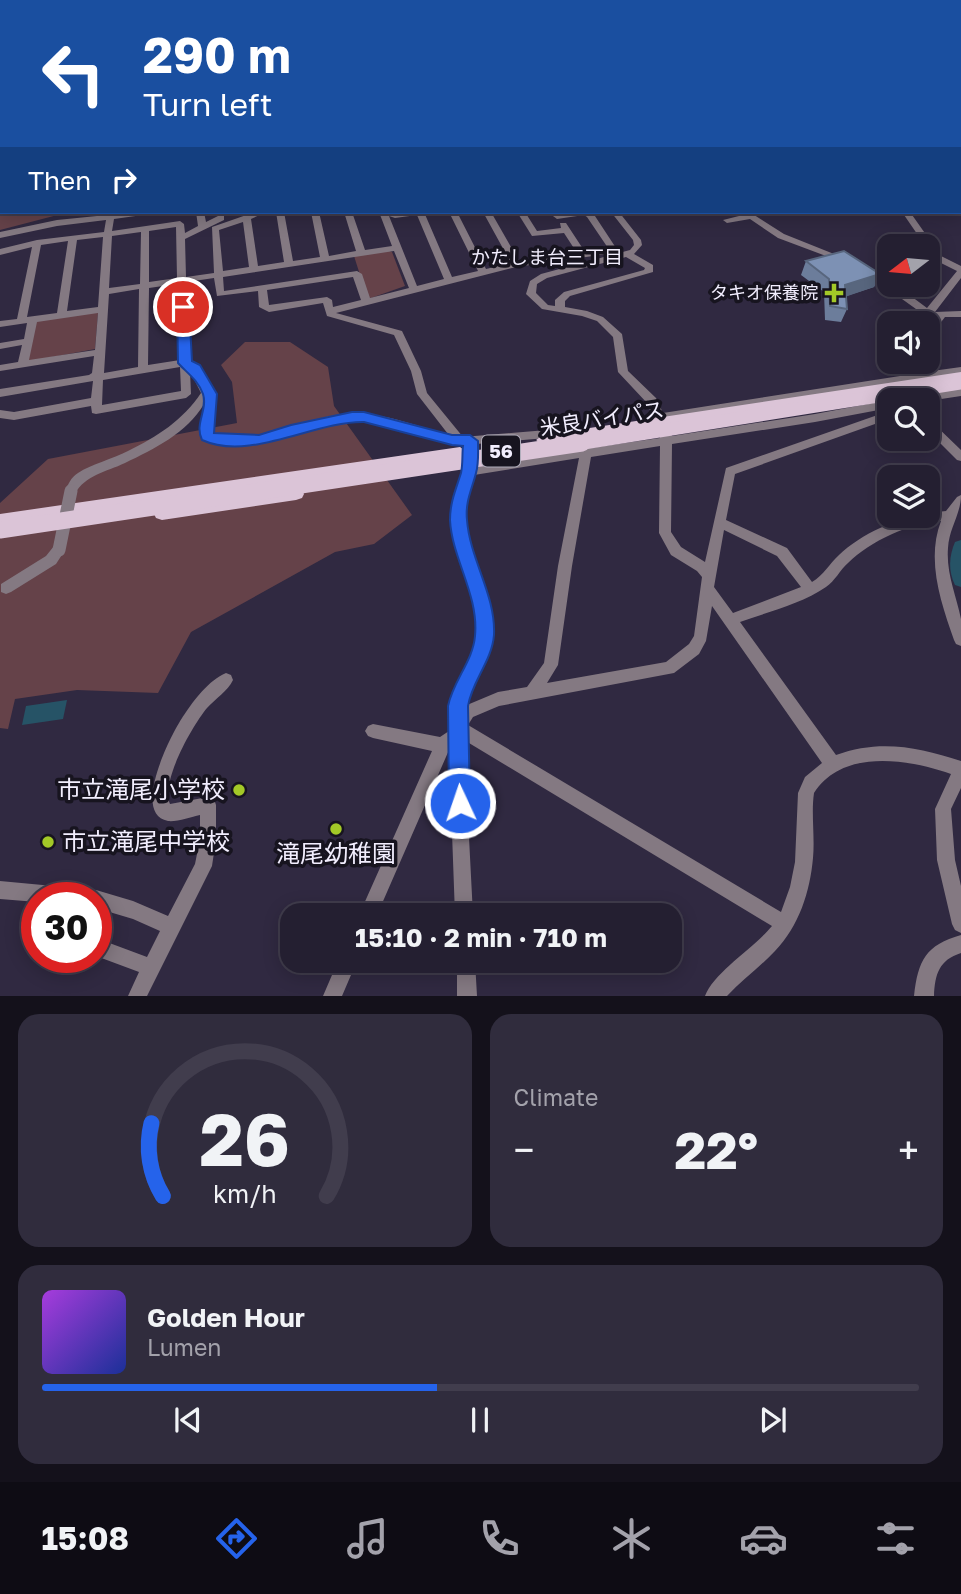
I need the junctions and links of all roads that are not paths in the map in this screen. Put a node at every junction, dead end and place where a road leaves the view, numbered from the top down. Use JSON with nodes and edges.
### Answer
{"nodes":[{"id":1,"x":111,"y":214,"type":"edge"},
{"id":2,"x":200,"y":214,"type":"edge"},
{"id":3,"x":280,"y":214,"type":"edge"},
{"id":4,"x":314,"y":214,"type":"edge"},
{"id":5,"x":349,"y":214,"type":"edge"},
{"id":6,"x":385,"y":214,"type":"edge"},
{"id":7,"x":421,"y":214,"type":"edge"},
{"id":8,"x":454,"y":214,"type":"edge"},
{"id":9,"x":488,"y":214,"type":"edge"},
{"id":10,"x":522,"y":214,"type":"edge"},
{"id":11,"x":555,"y":214,"type":"edge"},
{"id":12,"x":586,"y":214,"type":"edge"},
{"id":13,"x":616,"y":214,"type":"edge"},
{"id":14,"x":906,"y":214,"type":"edge"},
{"id":15,"x":244,"y":215,"type":"edge"},
{"id":16,"x":727,"y":220,"type":"dead end"},
{"id":17,"x":202,"y":227,"type":"junction"},
{"id":18,"x":145,"y":229,"type":"junction"},
{"id":19,"x":566,"y":230,"type":"junction"},
{"id":20,"x":109,"y":233,"type":"junction"},
{"id":21,"x":0,"y":235,"type":"edge"},
{"id":22,"x":73,"y":238,"type":"junction"},
{"id":23,"x":181,"y":238,"type":"junction"},
{"id":24,"x":37,"y":243,"type":"junction"},
{"id":25,"x":397,"y":248,"type":"junction"},
{"id":26,"x":0,"y":252,"type":"edge"},
{"id":27,"x":361,"y":253,"type":"junction"},
{"id":28,"x":582,"y":254,"type":"junction"},
{"id":29,"x":629,"y":255,"type":"junction"},
{"id":30,"x":325,"y":258,"type":"junction"},
{"id":31,"x":289,"y":263,"type":"junction"},
{"id":32,"x":516,"y":264,"type":"junction"},
{"id":33,"x":254,"y":269,"type":"junction"},
{"id":34,"x":961,"y":271,"type":"edge"},
{"id":35,"x":483,"y":272,"type":"junction"},
{"id":36,"x":219,"y":274,"type":"junction"},
{"id":37,"x":877,"y":278,"type":"edge"},
{"id":38,"x":182,"y":280,"type":"junction"},
{"id":39,"x":449,"y":280,"type":"junction"},
{"id":40,"x":144,"y":286,"type":"junction"},
{"id":41,"x":262,"y":288,"type":"junction"},
{"id":42,"x":413,"y":288,"type":"junction"},
{"id":43,"x":104,"y":292,"type":"junction"},
{"id":44,"x":909,"y":298,"type":"edge"},
{"id":45,"x":366,"y":302,"type":"junction"},
{"id":46,"x":103,"y":309,"type":"junction"},
{"id":47,"x":560,"y":310,"type":"junction"},
{"id":48,"x":330,"y":311,"type":"junction"},
{"id":49,"x":927,"y":311,"type":"edge"},
{"id":50,"x":936,"y":311,"type":"edge"},
{"id":51,"x":940,"y":314,"type":"edge"},
{"id":52,"x":961,"y":314,"type":"edge"},
{"id":53,"x":62,"y":315,"type":"junction"},
{"id":54,"x":33,"y":319,"type":"junction"},
{"id":55,"x":21,"y":321,"type":"junction"},
{"id":56,"x":0,"y":324,"type":"edge"},
{"id":57,"x":28,"y":341,"type":"junction"},
{"id":58,"x":0,"y":346,"type":"edge"},
{"id":59,"x":100,"y":352,"type":"junction"},
{"id":60,"x":185,"y":363,"type":"junction"},
{"id":61,"x":23,"y":364,"type":"junction"},
{"id":62,"x":0,"y":368,"type":"edge"},
{"id":63,"x":143,"y":370,"type":"junction"},
{"id":64,"x":98,"y":373,"type":"junction"},
{"id":65,"x":930,"y":374,"type":"joint"},
{"id":66,"x":960,"y":381,"type":"edge"},
{"id":67,"x":912,"y":388,"type":"edge"},
{"id":68,"x":917,"y":388,"type":"edge"},
{"id":69,"x":0,"y":393,"type":"edge"},
{"id":70,"x":206,"y":393,"type":"junction"},
{"id":71,"x":877,"y":394,"type":"edge"},
{"id":72,"x":96,"y":401,"type":"junction"},
{"id":73,"x":877,"y":407,"type":"edge"},
{"id":74,"x":877,"y":409,"type":"edge"},
{"id":75,"x":0,"y":414,"type":"edge"},
{"id":76,"x":664,"y":428,"type":"junction"},
{"id":77,"x":940,"y":437,"type":"edge"},
{"id":78,"x":586,"y":451,"type":"junction"},
{"id":79,"x":463,"y":454,"type":"junction"},
{"id":80,"x":961,"y":457,"type":"edge"},
{"id":81,"x":961,"y":500,"type":"edge"},
{"id":82,"x":948,"y":516,"type":"junction"},
{"id":83,"x":0,"y":523,"type":"edge"},
{"id":84,"x":721,"y":523,"type":"junction"},
{"id":85,"x":0,"y":533,"type":"edge"},
{"id":86,"x":708,"y":583,"type":"junction"},
{"id":87,"x":6,"y":588,"type":"dead end"},
{"id":88,"x":809,"y":588,"type":"junction"},
{"id":89,"x":730,"y":620,"type":"junction"},
{"id":90,"x":961,"y":640,"type":"edge"},
{"id":91,"x":226,"y":680,"type":"dead end"},
{"id":92,"x":531,"y":693,"type":"junction"},
{"id":93,"x":373,"y":731,"type":"dead end"},
{"id":94,"x":452,"y":736,"type":"junction"},
{"id":95,"x":833,"y":764,"type":"junction"},
{"id":96,"x":961,"y":769,"type":"edge"},
{"id":97,"x":0,"y":890,"type":"edge"},
{"id":98,"x":21,"y":892,"type":"edge"},
{"id":99,"x":374,"y":903,"type":"edge"},
{"id":100,"x":463,"y":903,"type":"edge"},
{"id":101,"x":112,"y":904,"type":"edge"},
{"id":102,"x":785,"y":924,"type":"junction"},
{"id":103,"x":961,"y":924,"type":"edge"},
{"id":104,"x":171,"y":926,"type":"junction"},
{"id":105,"x":961,"y":944,"type":"edge"},
{"id":106,"x":112,"y":953,"type":"edge"},
{"id":107,"x":150,"y":967,"type":"junction"},
{"id":108,"x":343,"y":973,"type":"edge"},
{"id":109,"x":466,"y":973,"type":"edge"},
{"id":110,"x":137,"y":996,"type":"edge"},
{"id":111,"x":332,"y":996,"type":"edge"},
{"id":112,"x":467,"y":996,"type":"edge"},
{"id":113,"x":714,"y":996,"type":"edge"},
{"id":114,"x":924,"y":996,"type":"edge"}],
"edges":[{"from":1,"to":20,"type":"street"},
{"from":1,"to":21,"type":"street"},
{"from":2,"to":17,"type":"street"},
{"from":3,"to":31,"type":"street"},
{"from":4,"to":30,"type":"street"},
{"from":5,"to":27,"type":"street"},
{"from":6,"to":25,"type":"street"},
{"from":7,"to":39,"type":"street"},
{"from":8,"to":35,"type":"street"},
{"from":9,"to":32,"type":"street"},
{"from":10,"to":19,"type":"street"},
{"from":11,"to":19,"type":"street"},
{"from":12,"to":28,"type":"street"},
{"from":13,"to":29,"type":"street"},
{"from":14,"to":34,"type":"street"},
{"from":15,"to":17,"type":"street"},
{"from":15,"to":33,"type":"street"},
{"from":15,"to":36,"type":"street"},
{"from":16,"to":37,"type":"street"},
{"from":17,"to":23,"type":"street"},
{"from":18,"to":20,"type":"street"},
{"from":18,"to":23,"type":"street"},
{"from":18,"to":40,"type":"street"},
{"from":19,"to":28,"type":"street"},
{"from":20,"to":22,"type":"street"},
{"from":20,"to":43,"type":"street"},
{"from":22,"to":24,"type":"street"},
{"from":22,"to":53,"type":"street"},
{"from":23,"to":38,"type":"street"},
{"from":24,"to":26,"type":"street"},
{"from":24,"to":55,"type":"street"},
{"from":25,"to":27,"type":"street"},
{"from":25,"to":42,"type":"street"},
{"from":27,"to":30,"type":"street"},
{"from":28,"to":32,"type":"street"},
{"from":29,"to":47,"type":"street"},
{"from":29,"to":47,"type":"street"},
{"from":30,"to":31,"type":"street"},
{"from":31,"to":33,"type":"street"},
{"from":32,"to":35,"type":"street"},
{"from":33,"to":36,"type":"street"},
{"from":34,"to":50,"type":"street"},
{"from":35,"to":39,"type":"street"},
{"from":36,"to":38,"type":"street"},
{"from":36,"to":41,"type":"street"},
{"from":38,"to":40,"type":"street"},
{"from":38,"to":60,"type":"street"},
{"from":39,"to":42,"type":"street"},
{"from":40,"to":43,"type":"street"},
{"from":40,"to":63,"type":"street"},
{"from":41,"to":45,"type":"street"},
{"from":41,"to":48,"type":"street"},
{"from":42,"to":45,"type":"street"},
{"from":43,"to":46,"type":"street"},
{"from":44,"to":49,"type":"street"},
{"from":45,"to":48,"type":"street"},
{"from":46,"to":53,"type":"street"},
{"from":46,"to":59,"type":"street"},
{"from":47,"to":76,"type":"street"},
{"from":48,"to":79,"type":"street"},
{"from":51,"to":52,"type":"street"},
{"from":53,"to":54,"type":"street"},
{"from":54,"to":55,"type":"street"},
{"from":54,"to":57,"type":"street"},
{"from":55,"to":56,"type":"street"},
{"from":57,"to":58,"type":"street"},
{"from":57,"to":61,"type":"street"},
{"from":59,"to":61,"type":"street"},
{"from":59,"to":64,"type":"street"},
{"from":60,"to":63,"type":"street"},
{"from":60,"to":70,"type":"street"},
{"from":60,"to":72,"type":"street"},
{"from":61,"to":62,"type":"street"},
{"from":63,"to":64,"type":"street"},
{"from":64,"to":69,"type":"street"},
{"from":64,"to":72,"type":"street"},
{"from":65,"to":66,"type":"street"},
{"from":65,"to":67,"type":"street"},
{"from":66,"to":68,"type":"main road"},
{"from":66,"to":83,"type":"main road","name":"米良バイパス","number":"56","bridge":true},
{"from":66,"to":85,"type":"main road","name":"米良バイパス","number":"56","bridge":true},
{"from":70,"to":79,"type":"street"},
{"from":70,"to":87,"type":"street","bridge":true},
{"from":71,"to":76,"type":"main road"},
{"from":72,"to":75,"type":"street"},
{"from":73,"to":76,"type":"main road"},
{"from":74,"to":84,"type":"street"},
{"from":76,"to":78,"type":"street"},
{"from":76,"to":79,"type":"main road","bridge":true},
{"from":76,"to":79,"type":"street"},
{"from":76,"to":86,"type":"street"},
{"from":77,"to":80,"type":"street"},
{"from":78,"to":79,"type":"street"},
{"from":78,"to":92,"type":"street"},
{"from":79,"to":83,"type":"main road"},
{"from":79,"to":85,"type":"main road"},
{"from":79,"to":94,"type":"street"},
{"from":81,"to":82,"type":"street"},
{"from":82,"to":88,"type":"street"},
{"from":82,"to":90,"type":"street"},
{"from":84,"to":86,"type":"street"},
{"from":84,"to":88,"type":"street"},
{"from":86,"to":89,"type":"street"},
{"from":86,"to":92,"type":"street"},
{"from":88,"to":89,"type":"street"},
{"from":89,"to":95,"type":"street"},
{"from":91,"to":104,"type":"street"},
{"from":92,"to":94,"type":"street"},
{"from":93,"to":94,"type":"street"},
{"from":94,"to":99,"type":"street"},
{"from":94,"to":100,"type":"street"},
{"from":94,"to":102,"type":"street"},
{"from":95,"to":96,"type":"street"},
{"from":95,"to":102,"type":"street"},
{"from":96,"to":103,"type":"street"},
{"from":97,"to":98,"type":"street"},
{"from":101,"to":104,"type":"street"},
{"from":102,"to":113,"type":"street"},
{"from":104,"to":107,"type":"street"},
{"from":105,"to":114,"type":"street"},
{"from":106,"to":107,"type":"street"},
{"from":107,"to":110,"type":"street"},
{"from":108,"to":111,"type":"street"},
{"from":109,"to":112,"type":"street"}]}
